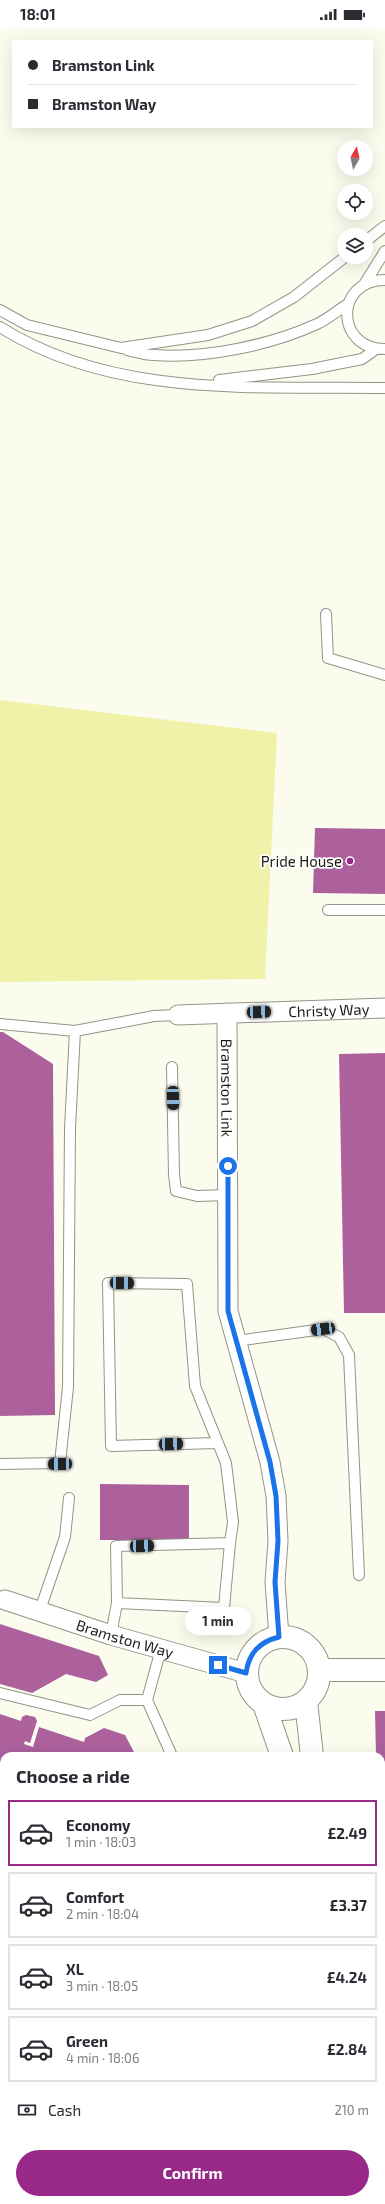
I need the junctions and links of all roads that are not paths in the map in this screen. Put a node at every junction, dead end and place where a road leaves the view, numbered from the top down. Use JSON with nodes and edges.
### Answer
{"nodes":[{"id":1,"x":385,"y":226,"type":"edge"},
{"id":2,"x":373,"y":235,"type":"edge"},
{"id":3,"x":385,"y":251,"type":"edge"},
{"id":4,"x":337,"y":263,"type":"edge"},
{"id":5,"x":385,"y":280,"type":"edge"},
{"id":6,"x":365,"y":283,"type":"junction"},
{"id":7,"x":348,"y":304,"type":"junction"},
{"id":8,"x":0,"y":310,"type":"edge"},
{"id":9,"x":0,"y":327,"type":"edge"},
{"id":10,"x":121,"y":348,"type":"junction"},
{"id":11,"x":381,"y":349,"type":"edge"},
{"id":12,"x":182,"y":384,"type":"junction"},
{"id":13,"x":385,"y":388,"type":"edge"},
{"id":14,"x":326,"y":614,"type":"dead end"},
{"id":15,"x":385,"y":675,"type":"edge"},
{"id":16,"x":328,"y":910,"type":"dead end"},
{"id":17,"x":385,"y":910,"type":"edge"},
{"id":18,"x":385,"y":1008,"type":"edge"},
{"id":19,"x":227,"y":1013,"type":"junction"},
{"id":20,"x":178,"y":1015,"type":"joint"},
{"id":21,"x":0,"y":1024,"type":"edge"},
{"id":22,"x":75,"y":1030,"type":"junction"},
{"id":23,"x":172,"y":1067,"type":"dead end"},
{"id":24,"x":228,"y":1195,"type":"junction"},
{"id":25,"x":236,"y":1341,"type":"junction"},
{"id":26,"x":218,"y":1443,"type":"junction"},
{"id":27,"x":0,"y":1464,"type":"edge"},
{"id":28,"x":69,"y":1498,"type":"dead end"},
{"id":29,"x":230,"y":1543,"type":"junction"},
{"id":30,"x":359,"y":1575,"type":"dead end"},
{"id":31,"x":3,"y":1599,"type":"edge"},
{"id":32,"x":117,"y":1602,"type":"junction"},
{"id":33,"x":40,"y":1610,"type":"junction"},
{"id":34,"x":111,"y":1635,"type":"junction"},
{"id":35,"x":279,"y":1637,"type":"junction"},
{"id":36,"x":161,"y":1649,"type":"junction"},
{"id":37,"x":319,"y":1670,"type":"junction"},
{"id":38,"x":385,"y":1670,"type":"edge"},
{"id":39,"x":246,"y":1673,"type":"junction"},
{"id":40,"x":0,"y":1693,"type":"edge"},
{"id":41,"x":147,"y":1700,"type":"junction"},
{"id":42,"x":306,"y":1701,"type":"junction"},
{"id":43,"x":264,"y":1704,"type":"junction"},
{"id":44,"x":170,"y":1752,"type":"edge"},
{"id":45,"x":281,"y":1752,"type":"edge"},
{"id":46,"x":312,"y":1752,"type":"edge"}],
"edges":[{"from":1,"to":2,"type":"lane"},
{"from":3,"to":6,"type":"lane"},
{"from":4,"to":10,"type":"lane"},
{"from":5,"to":6,"type":"lane"},
{"from":6,"to":7,"type":"lane"},
{"from":7,"to":10,"type":"lane"},
{"from":7,"to":11,"type":"lane"},
{"from":8,"to":10,"type":"lane"},
{"from":9,"to":12,"type":"lane"},
{"from":11,"to":12,"type":"lane"},
{"from":12,"to":13,"type":"lane"},
{"from":14,"to":15,"type":"lane"},
{"from":16,"to":17,"type":"lane"},
{"from":18,"to":19,"type":"street","name":"Christy Way"},
{"from":19,"to":20,"type":"street","name":"Christy Way"},
{"from":19,"to":24,"type":"street","name":"Bramston Link"},
{"from":20,"to":22,"type":"lane"},
{"from":21,"to":22,"type":"lane"},
{"from":22,"to":27,"type":"lane"},
{"from":23,"to":24,"type":"lane"},
{"from":24,"to":25,"type":"street","name":"Bramston Link"},
{"from":25,"to":30,"type":"lane"},
{"from":25,"to":35,"type":"street","name":"Bramston Link"},
{"from":26,"to":26,"type":"lane"},
{"from":26,"to":29,"type":"lane"},
{"from":28,"to":33,"type":"lane"},
{"from":29,"to":32,"type":"lane"},
{"from":29,"to":32,"type":"lane"},
{"from":31,"to":33,"type":"street","name":"Bramston Way"},
{"from":32,"to":34,"type":"lane"},
{"from":33,"to":34,"type":"street","name":"Bramston Way"},
{"from":34,"to":36,"type":"street","name":"Bramston Way"},
{"from":35,"to":37,"type":"street"},
{"from":35,"to":39,"type":"street"},
{"from":36,"to":39,"type":"street","name":"Bramston Way"},
{"from":36,"to":41,"type":"lane"},
{"from":37,"to":38,"type":"street"},
{"from":37,"to":42,"type":"street"},
{"from":39,"to":43,"type":"street"},
{"from":40,"to":41,"type":"lane"},
{"from":41,"to":44,"type":"lane"},
{"from":42,"to":43,"type":"street"},
{"from":42,"to":46,"type":"street"},
{"from":43,"to":45,"type":"street"}]}
